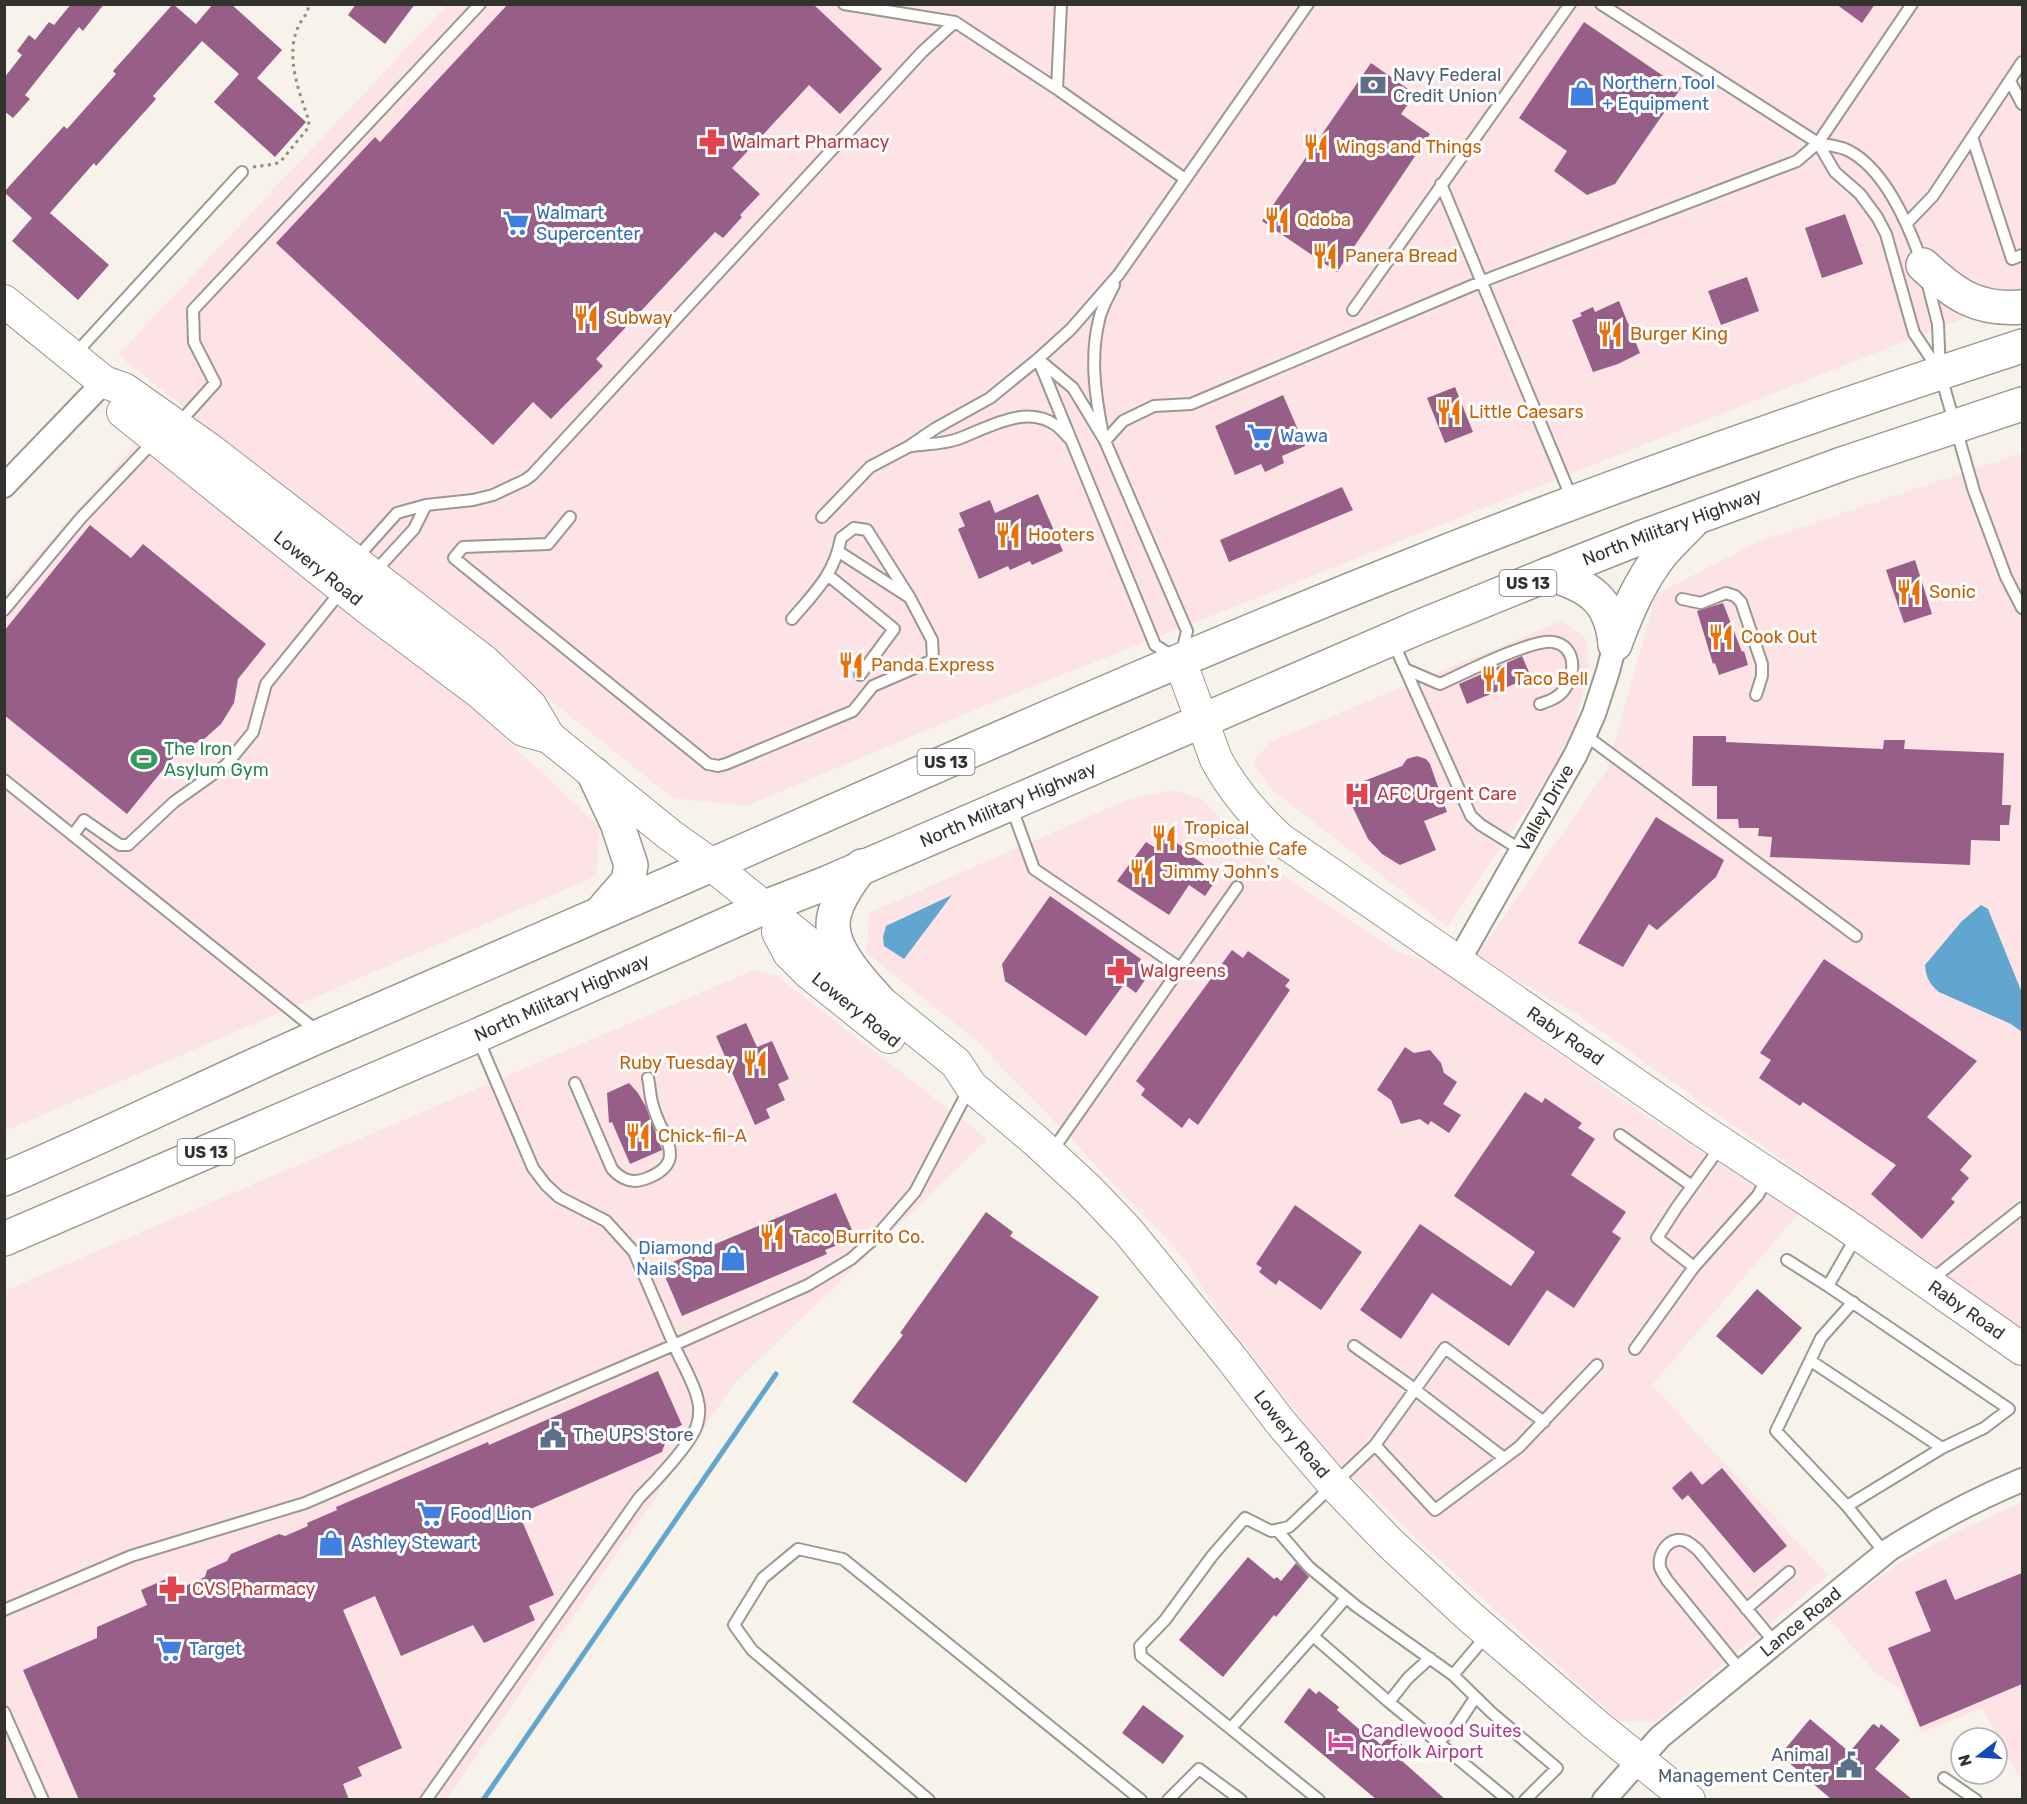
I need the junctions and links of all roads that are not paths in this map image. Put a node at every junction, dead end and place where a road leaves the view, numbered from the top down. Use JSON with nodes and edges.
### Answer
{"nodes":[{"id":1,"x":480,"y":4,"type":"edge"},
{"id":2,"x":1061,"y":4,"type":"edge"},
{"id":3,"x":1308,"y":4,"type":"edge"},
{"id":4,"x":1570,"y":4,"type":"edge"},
{"id":5,"x":1601,"y":4,"type":"edge"},
{"id":6,"x":1912,"y":4,"type":"edge"},
{"id":7,"x":845,"y":5,"type":"edge"},
{"id":8,"x":955,"y":22,"type":"junction"},
{"id":9,"x":2022,"y":62,"type":"edge"},
{"id":10,"x":2010,"y":81,"type":"junction"},
{"id":11,"x":1057,"y":89,"type":"junction"},
{"id":12,"x":2022,"y":101,"type":"edge"},
{"id":13,"x":1972,"y":137,"type":"junction"},
{"id":14,"x":1818,"y":143,"type":"junction"},
{"id":15,"x":242,"y":172,"type":"road end"},
{"id":16,"x":1185,"y":179,"type":"junction"},
{"id":17,"x":1441,"y":184,"type":"junction"},
{"id":18,"x":1907,"y":224,"type":"junction"},
{"id":19,"x":2022,"y":255,"type":"edge"},
{"id":20,"x":1923,"y":265,"type":"junction"},
{"id":21,"x":1119,"y":274,"type":"junction"},
{"id":22,"x":1483,"y":281,"type":"junction"},
{"id":23,"x":4,"y":301,"type":"edge"},
{"id":24,"x":2022,"y":307,"type":"edge"},
{"id":25,"x":1353,"y":310,"type":"dead end"},
{"id":26,"x":2022,"y":318,"type":"edge"},
{"id":27,"x":2022,"y":346,"type":"edge"},
{"id":28,"x":73,"y":357,"type":"junction"},
{"id":29,"x":1038,"y":359,"type":"junction"},
{"id":30,"x":1940,"y":373,"type":"junction"},
{"id":31,"x":104,"y":382,"type":"junction"},
{"id":32,"x":2022,"y":404,"type":"edge"},
{"id":33,"x":2022,"y":412,"type":"edge"},
{"id":34,"x":1963,"y":423,"type":"junction"},
{"id":35,"x":166,"y":432,"type":"junction"},
{"id":36,"x":1105,"y":441,"type":"junction"},
{"id":37,"x":1074,"y":443,"type":"junction"},
{"id":38,"x":908,"y":447,"type":"junction"},
{"id":39,"x":4,"y":486,"type":"edge"},
{"id":40,"x":1574,"y":502,"type":"junction"},
{"id":41,"x":426,"y":505,"type":"junction"},
{"id":42,"x":570,"y":516,"type":"dead end"},
{"id":43,"x":822,"y":517,"type":"dead end"},
{"id":44,"x":1697,"y":517,"type":"junction"},
{"id":45,"x":839,"y":552,"type":"junction"},
{"id":46,"x":1549,"y":574,"type":"junction"},
{"id":47,"x":356,"y":575,"type":"junction"},
{"id":48,"x":829,"y":576,"type":"junction"},
{"id":49,"x":910,"y":598,"type":"junction"},
{"id":50,"x":1682,"y":599,"type":"dead end"},
{"id":51,"x":2022,"y":608,"type":"edge"},
{"id":52,"x":4,"y":610,"type":"edge"},
{"id":53,"x":792,"y":619,"type":"dead end"},
{"id":54,"x":1392,"y":639,"type":"junction"},
{"id":55,"x":1615,"y":644,"type":"junction"},
{"id":56,"x":1180,"y":661,"type":"junction"},
{"id":57,"x":1405,"y":669,"type":"junction"},
{"id":58,"x":860,"y":675,"type":"dead end"},
{"id":59,"x":1756,"y":695,"type":"dead end"},
{"id":60,"x":1540,"y":704,"type":"dead end"},
{"id":61,"x":1202,"y":721,"type":"junction"},
{"id":62,"x":1585,"y":735,"type":"junction"},
{"id":63,"x":594,"y":774,"type":"junction"},
{"id":64,"x":4,"y":780,"type":"edge"},
{"id":65,"x":1010,"y":803,"type":"junction"},
{"id":66,"x":73,"y":835,"type":"junction"},
{"id":67,"x":1521,"y":850,"type":"junction"},
{"id":68,"x":712,"y":865,"type":"junction"},
{"id":69,"x":861,"y":866,"type":"junction"},
{"id":70,"x":1237,"y":887,"type":"dead end"},
{"id":71,"x":765,"y":907,"type":"junction"},
{"id":72,"x":600,"y":914,"type":"junction"},
{"id":73,"x":1856,"y":936,"type":"dead end"},
{"id":74,"x":1458,"y":962,"type":"junction"},
{"id":75,"x":1180,"y":968,"type":"junction"},
{"id":76,"x":879,"y":1001,"type":"junction"},
{"id":77,"x":322,"y":1035,"type":"junction"},
{"id":78,"x":476,"y":1036,"type":"junction"},
{"id":79,"x":648,"y":1078,"type":"dead end"},
{"id":80,"x":575,"y":1083,"type":"dead end"},
{"id":81,"x":971,"y":1086,"type":"junction"},
{"id":82,"x":1620,"y":1135,"type":"dead end"},
{"id":83,"x":1723,"y":1144,"type":"junction"},
{"id":84,"x":1050,"y":1154,"type":"junction"},
{"id":85,"x":1769,"y":1174,"type":"junction"},
{"id":86,"x":4,"y":1179,"type":"edge"},
{"id":87,"x":1692,"y":1186,"type":"junction"},
{"id":88,"x":2022,"y":1208,"type":"edge"},
{"id":89,"x":1858,"y":1234,"type":"junction"},
{"id":90,"x":4,"y":1239,"type":"edge"},
{"id":91,"x":1787,"y":1260,"type":"dead end"},
{"id":92,"x":1694,"y":1267,"type":"junction"},
{"id":93,"x":1926,"y":1283,"type":"junction"},
{"id":94,"x":1828,"y":1286,"type":"junction"},
{"id":95,"x":1853,"y":1302,"type":"junction"},
{"id":96,"x":674,"y":1345,"type":"junction"},
{"id":97,"x":1354,"y":1346,"type":"dead end"},
{"id":98,"x":1635,"y":1349,"type":"dead end"},
{"id":99,"x":2022,"y":1349,"type":"edge"},
{"id":100,"x":1810,"y":1361,"type":"junction"},
{"id":101,"x":1597,"y":1365,"type":"dead end"},
{"id":102,"x":1416,"y":1390,"type":"junction"},
{"id":103,"x":1544,"y":1422,"type":"junction"},
{"id":104,"x":1375,"y":1445,"type":"junction"},
{"id":105,"x":1942,"y":1448,"type":"junction"},
{"id":106,"x":1504,"y":1458,"type":"junction"},
{"id":107,"x":2022,"y":1480,"type":"edge"},
{"id":108,"x":1334,"y":1485,"type":"junction"},
{"id":109,"x":1847,"y":1506,"type":"junction"},
{"id":110,"x":1277,"y":1530,"type":"junction"},
{"id":111,"x":1885,"y":1553,"type":"junction"},
{"id":112,"x":1789,"y":1572,"type":"dead end"},
{"id":113,"x":1346,"y":1598,"type":"junction"},
{"id":114,"x":1746,"y":1609,"type":"junction"},
{"id":115,"x":4,"y":1610,"type":"edge"},
{"id":116,"x":1489,"y":1633,"type":"junction"},
{"id":117,"x":1313,"y":1636,"type":"junction"},
{"id":118,"x":1775,"y":1643,"type":"junction"},
{"id":119,"x":1430,"y":1658,"type":"junction"},
{"id":120,"x":1741,"y":1671,"type":"junction"},
{"id":121,"x":1453,"y":1675,"type":"junction"},
{"id":122,"x":1475,"y":1698,"type":"junction"},
{"id":123,"x":1389,"y":1702,"type":"junction"},
{"id":124,"x":4,"y":1712,"type":"edge"},
{"id":125,"x":1232,"y":1728,"type":"junction"},
{"id":126,"x":1437,"y":1742,"type":"junction"},
{"id":127,"x":1638,"y":1759,"type":"junction"},
{"id":128,"x":1944,"y":1778,"type":"dead end"},
{"id":129,"x":43,"y":1800,"type":"edge"},
{"id":130,"x":426,"y":1800,"type":"edge"},
{"id":131,"x":929,"y":1800,"type":"edge"},
{"id":132,"x":1141,"y":1800,"type":"edge"},
{"id":133,"x":1168,"y":1800,"type":"edge"},
{"id":134,"x":1241,"y":1800,"type":"edge"},
{"id":135,"x":1320,"y":1800,"type":"edge"},
{"id":136,"x":1508,"y":1800,"type":"edge"},
{"id":137,"x":1526,"y":1800,"type":"edge"},
{"id":138,"x":1604,"y":1800,"type":"edge"},
{"id":139,"x":1689,"y":1800,"type":"edge"},
{"id":140,"x":1976,"y":1800,"type":"edge"}],
"edges":[{"from":1,"to":35,"type":"lane"},
{"from":2,"to":11,"type":"lane"},
{"from":3,"to":16,"type":"lane"},
{"from":4,"to":17,"type":"lane"},
{"from":5,"to":14,"type":"lane"},
{"from":6,"to":14,"type":"lane"},
{"from":7,"to":8,"type":"lane"},
{"from":8,"to":11,"type":"lane"},
{"from":8,"to":41,"type":"lane"},
{"from":9,"to":10,"type":"lane"},
{"from":10,"to":12,"type":"lane"},
{"from":10,"to":13,"type":"lane"},
{"from":11,"to":16,"type":"lane"},
{"from":13,"to":18,"type":"lane"},
{"from":13,"to":19,"type":"lane"},
{"from":14,"to":18,"type":"lane"},
{"from":14,"to":22,"type":"lane"},
{"from":14,"to":30,"type":"lane"},
{"from":15,"to":28,"type":"lane"},
{"from":16,"to":21,"type":"lane"},
{"from":17,"to":22,"type":"lane"},
{"from":17,"to":25,"type":"lane"},
{"from":18,"to":20,"type":"lane"},
{"from":20,"to":24,"type":"main road"},
{"from":20,"to":30,"type":"lane"},
{"from":21,"to":29,"type":"lane"},
{"from":21,"to":36,"type":"lane"},
{"from":22,"to":36,"type":"lane"},
{"from":22,"to":40,"type":"lane"},
{"from":23,"to":28,"type":"street","name":"Lowery Road"},
{"from":26,"to":30,"type":"main road"},
{"from":27,"to":30,"type":"main road","number":"US 13"},
{"from":28,"to":31,"type":"street","name":"Lowery Road"},
{"from":29,"to":36,"type":"lane"},
{"from":29,"to":37,"type":"lane"},
{"from":29,"to":38,"type":"lane"},
{"from":30,"to":34,"type":"lane"},
{"from":30,"to":40,"type":"main road","number":"US 13"},
{"from":31,"to":35,"type":"street","name":"Lowery Road"},
{"from":31,"to":39,"type":"street"},
{"from":32,"to":34,"type":"main road","name":"North Military Highway","number":"US 13"},
{"from":33,"to":34,"type":"main road"},
{"from":34,"to":44,"type":"main road","name":"North Military Highway","number":"US 13"},
{"from":34,"to":51,"type":"lane"},
{"from":35,"to":47,"type":"street","name":"Lowery Road"},
{"from":35,"to":52,"type":"lane"},
{"from":36,"to":56,"type":"lane"},
{"from":37,"to":38,"type":"lane"},
{"from":37,"to":56,"type":"lane"},
{"from":38,"to":43,"type":"lane"},
{"from":40,"to":56,"type":"main road","number":"US 13"},
{"from":41,"to":47,"type":"lane"},
{"from":41,"to":47,"type":"lane"},
{"from":42,"to":49,"type":"lane"},
{"from":44,"to":46,"type":"main road","name":"North Military Highway","number":"US 13"},
{"from":44,"to":55,"type":"main road"},
{"from":45,"to":48,"type":"lane"},
{"from":45,"to":49,"type":"lane"},
{"from":45,"to":49,"type":"lane"},
{"from":46,"to":54,"type":"main road","name":"North Military Highway","number":"US 13"},
{"from":46,"to":55,"type":"main road"},
{"from":47,"to":63,"type":"street","name":"Lowery Road"},
{"from":47,"to":66,"type":"lane"},
{"from":48,"to":53,"type":"lane"},
{"from":48,"to":58,"type":"lane"},
{"from":50,"to":59,"type":"lane"},
{"from":54,"to":57,"type":"lane"},
{"from":54,"to":61,"type":"main road","name":"North Military Highway","number":"US 13"},
{"from":55,"to":62,"type":"street","name":"Valley Drive"},
{"from":56,"to":61,"type":"street","name":"Raby Road"},
{"from":56,"to":68,"type":"main road","number":"US 13"},
{"from":57,"to":60,"type":"lane"},
{"from":57,"to":67,"type":"lane"},
{"from":61,"to":65,"type":"main road","name":"North Military Highway","number":"US 13"},
{"from":61,"to":74,"type":"street","name":"Raby Road"},
{"from":62,"to":67,"type":"street","name":"Valley Drive"},
{"from":62,"to":73,"type":"lane"},
{"from":63,"to":68,"type":"street","name":"Lowery Road"},
{"from":63,"to":72,"type":"main road"},
{"from":64,"to":66,"type":"lane"},
{"from":65,"to":69,"type":"main road","name":"North Military Highway","number":"US 13"},
{"from":65,"to":75,"type":"lane"},
{"from":66,"to":77,"type":"lane"},
{"from":67,"to":74,"type":"street","name":"Valley Drive"},
{"from":68,"to":71,"type":"street","name":"Lowery Road"},
{"from":68,"to":72,"type":"main road","number":"US 13"},
{"from":69,"to":71,"type":"main road","name":"North Military Highway","number":"US 13"},
{"from":69,"to":76,"type":"main road"},
{"from":70,"to":75,"type":"lane"},
{"from":71,"to":76,"type":"street","name":"Lowery Road"},
{"from":71,"to":78,"type":"main road","name":"North Military Highway","number":"US 13"},
{"from":71,"to":81,"type":"street","name":"Lowery Road"},
{"from":72,"to":77,"type":"main road","number":"US 13"},
{"from":74,"to":83,"type":"street","name":"Raby Road"},
{"from":75,"to":84,"type":"lane"},
{"from":76,"to":81,"type":"street","name":"Lowery Road"},
{"from":77,"to":86,"type":"main road","number":"US 13"},
{"from":78,"to":90,"type":"main road","name":"North Military Highway","number":"US 13"},
{"from":78,"to":96,"type":"lane"},
{"from":79,"to":80,"type":"lane"},
{"from":81,"to":84,"type":"street","name":"Lowery Road"},
{"from":81,"to":96,"type":"lane"},
{"from":82,"to":87,"type":"lane"},
{"from":83,"to":85,"type":"street","name":"Raby Road"},
{"from":83,"to":87,"type":"lane"},
{"from":84,"to":108,"type":"street","name":"Lowery Road"},
{"from":85,"to":89,"type":"street","name":"Raby Road"},
{"from":85,"to":92,"type":"lane"},
{"from":87,"to":92,"type":"lane"},
{"from":88,"to":93,"type":"lane"},
{"from":89,"to":93,"type":"street","name":"Raby Road"},
{"from":89,"to":94,"type":"lane"},
{"from":91,"to":94,"type":"lane"},
{"from":92,"to":98,"type":"lane"},
{"from":93,"to":99,"type":"street","name":"Raby Road"},
{"from":94,"to":95,"type":"lane"},
{"from":95,"to":100,"type":"lane"},
{"from":95,"to":105,"type":"lane"},
{"from":96,"to":115,"type":"lane"},
{"from":96,"to":130,"type":"lane"},
{"from":97,"to":102,"type":"lane"},
{"from":100,"to":105,"type":"lane"},
{"from":100,"to":109,"type":"lane"},
{"from":101,"to":103,"type":"lane"},
{"from":102,"to":103,"type":"lane"},
{"from":102,"to":104,"type":"lane"},
{"from":102,"to":106,"type":"lane"},
{"from":103,"to":106,"type":"lane"},
{"from":104,"to":106,"type":"lane"},
{"from":104,"to":108,"type":"lane"},
{"from":105,"to":109,"type":"lane"},
{"from":107,"to":111,"type":"street","name":"Lance Road"},
{"from":108,"to":110,"type":"lane"},
{"from":108,"to":116,"type":"street","name":"Lowery Road"},
{"from":109,"to":111,"type":"lane"},
{"from":110,"to":113,"type":"lane"},
{"from":110,"to":125,"type":"lane"},
{"from":111,"to":118,"type":"street","name":"Lance Road"},
{"from":112,"to":114,"type":"lane"},
{"from":113,"to":117,"type":"lane"},
{"from":113,"to":119,"type":"lane"},
{"from":114,"to":118,"type":"lane"},
{"from":114,"to":120,"type":"lane"},
{"from":116,"to":121,"type":"lane"},
{"from":116,"to":127,"type":"street","name":"Lowery Road"},
{"from":117,"to":123,"type":"lane"},
{"from":117,"to":125,"type":"lane"},
{"from":118,"to":120,"type":"street","name":"Lance Road"},
{"from":119,"to":121,"type":"lane"},
{"from":119,"to":123,"type":"lane"},
{"from":120,"to":127,"type":"street","name":"Lance Road"},
{"from":121,"to":122,"type":"lane"},
{"from":122,"to":126,"type":"lane"},
{"from":122,"to":137,"type":"lane"},
{"from":123,"to":126,"type":"lane"},
{"from":124,"to":129,"type":"lane"},
{"from":125,"to":135,"type":"lane"},
{"from":126,"to":136,"type":"lane"},
{"from":127,"to":138,"type":"street","name":"Lance Road"},
{"from":127,"to":139,"type":"street","name":"Lowery Road"},
{"from":128,"to":140,"type":"lane"},
{"from":131,"to":132,"type":"lane"},
{"from":133,"to":134,"type":"lane"}]}
